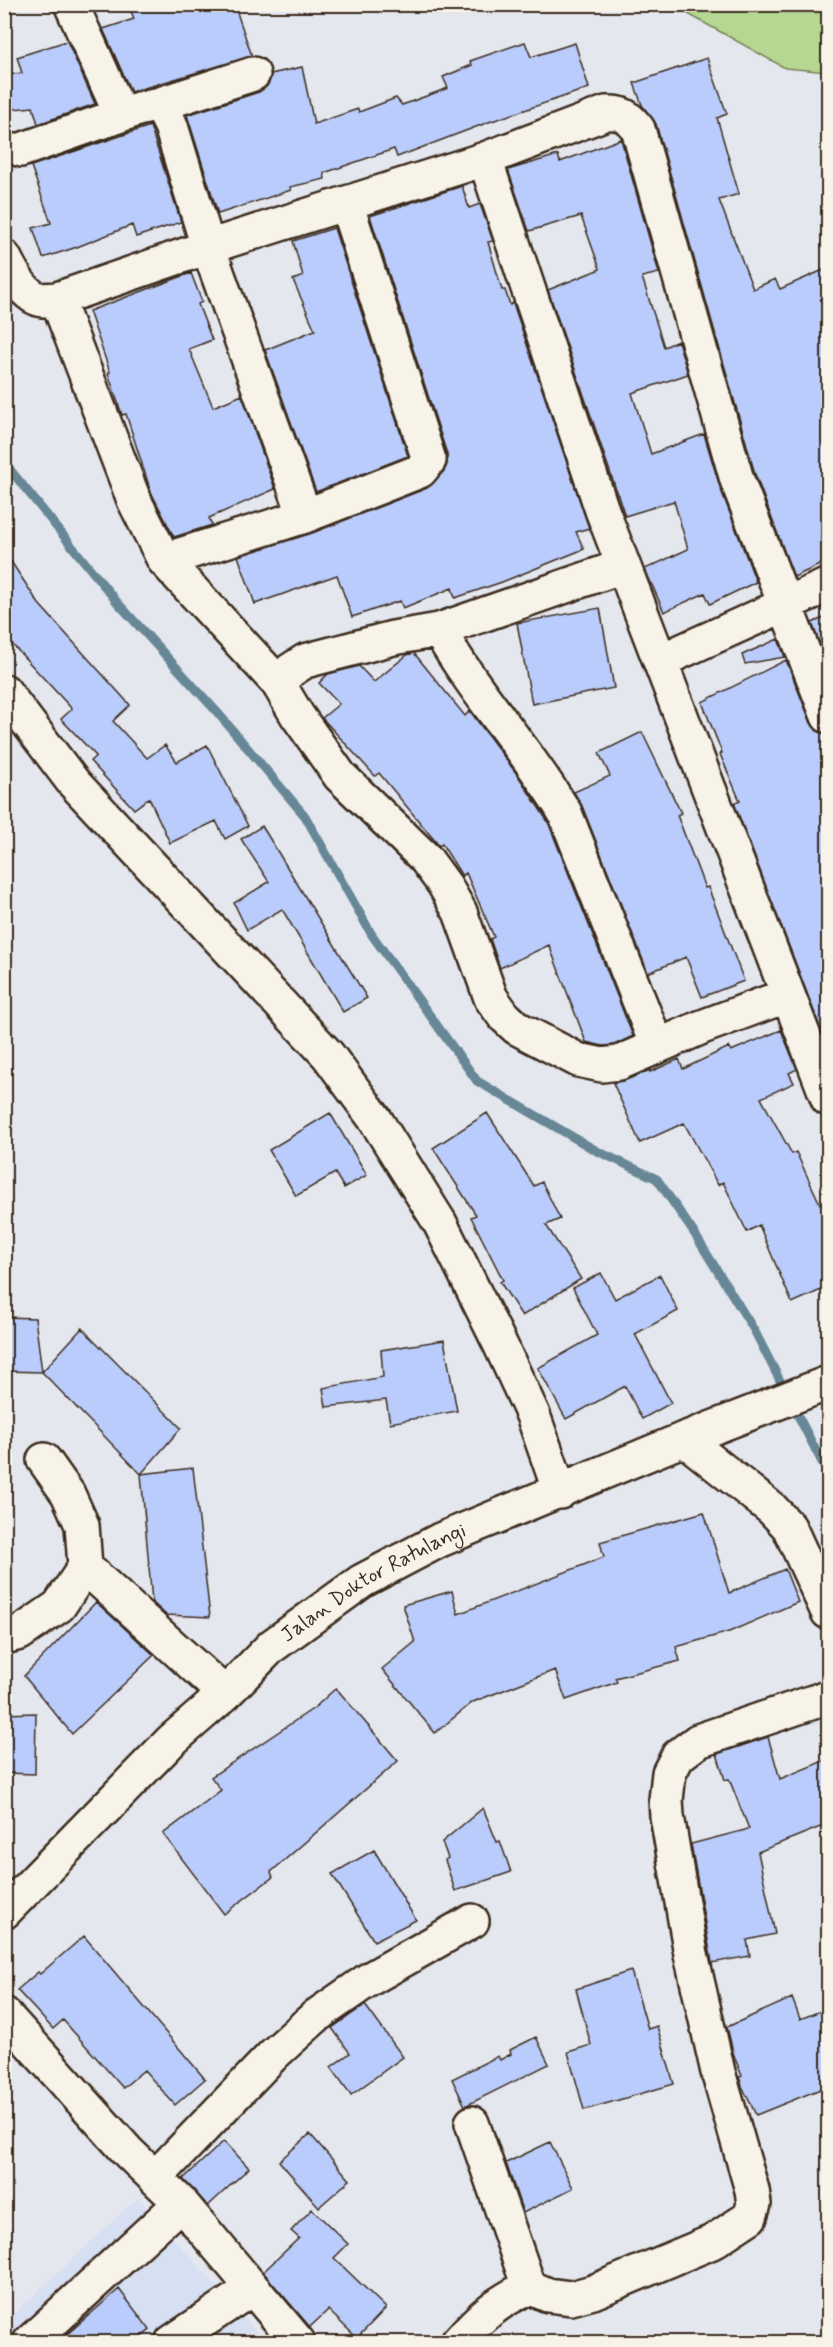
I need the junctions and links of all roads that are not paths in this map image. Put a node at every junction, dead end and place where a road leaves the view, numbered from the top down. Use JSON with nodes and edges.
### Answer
{"nodes":[{"id":1,"x":71,"y":4,"type":"edge"},
{"id":2,"x":252,"y":74,"type":"dead end"},
{"id":3,"x":160,"y":104,"type":"junction"},
{"id":4,"x":121,"y":115,"type":"junction"},
{"id":5,"x":21,"y":150,"type":"dead end"},
{"id":6,"x":485,"y":159,"type":"junction"},
{"id":7,"x":346,"y":203,"type":"junction"},
{"id":8,"x":208,"y":247,"type":"junction"},
{"id":9,"x":4,"y":257,"type":"edge"},
{"id":10,"x":57,"y":299,"type":"junction"},
{"id":11,"x":305,"y":516,"type":"junction"},
{"id":12,"x":164,"y":560,"type":"junction"},
{"id":13,"x":623,"y":566,"type":"junction"},
{"id":14,"x":828,"y":585,"type":"edge"},
{"id":15,"x":786,"y":604,"type":"junction"},
{"id":16,"x":439,"y":630,"type":"junction"},
{"id":17,"x":660,"y":661,"type":"junction"},
{"id":18,"x":278,"y":683,"type":"junction"},
{"id":19,"x":4,"y":691,"type":"edge"},
{"id":20,"x":828,"y":716,"type":"edge"},
{"id":21,"x":788,"y":995,"type":"junction"},
{"id":22,"x":657,"y":1046,"type":"junction"},
{"id":23,"x":828,"y":1099,"type":"edge"},
{"id":24,"x":828,"y":1383,"type":"edge"},
{"id":25,"x":684,"y":1439,"type":"junction"},
{"id":26,"x":44,"y":1460,"type":"dead end"},
{"id":27,"x":560,"y":1492,"type":"junction"},
{"id":28,"x":85,"y":1567,"type":"junction"},
{"id":29,"x":828,"y":1612,"type":"edge"},
{"id":30,"x":4,"y":1637,"type":"edge"},
{"id":31,"x":225,"y":1694,"type":"junction"},
{"id":32,"x":828,"y":1697,"type":"edge"},
{"id":33,"x":4,"y":1912,"type":"edge"},
{"id":34,"x":472,"y":1921,"type":"dead end"},
{"id":35,"x":4,"y":2014,"type":"edge"},
{"id":36,"x":472,"y":2123,"type":"dead end"},
{"id":37,"x":155,"y":2178,"type":"junction"},
{"id":38,"x":181,"y":2203,"type":"junction"},
{"id":39,"x":529,"y":2288,"type":"junction"},
{"id":40,"x":251,"y":2289,"type":"junction"},
{"id":41,"x":30,"y":2343,"type":"edge"},
{"id":42,"x":172,"y":2343,"type":"edge"},
{"id":43,"x":298,"y":2343,"type":"edge"},
{"id":44,"x":458,"y":2343,"type":"edge"}],
"edges":[{"from":1,"to":4,"type":"main road"},
{"from":2,"to":3,"type":"main road"},
{"from":3,"to":4,"type":"main road"},
{"from":3,"to":8,"type":"main road"},
{"from":4,"to":5,"type":"main road"},
{"from":6,"to":7,"type":"main road"},
{"from":6,"to":13,"type":"main road"},
{"from":6,"to":15,"type":"main road"},
{"from":7,"to":8,"type":"main road"},
{"from":7,"to":11,"type":"main road"},
{"from":8,"to":10,"type":"main road"},
{"from":8,"to":11,"type":"main road"},
{"from":9,"to":10,"type":"main road"},
{"from":10,"to":12,"type":"main road"},
{"from":11,"to":12,"type":"main road"},
{"from":12,"to":18,"type":"main road"},
{"from":13,"to":16,"type":"main road"},
{"from":13,"to":17,"type":"main road"},
{"from":14,"to":15,"type":"main road"},
{"from":15,"to":17,"type":"main road"},
{"from":15,"to":20,"type":"main road"},
{"from":16,"to":18,"type":"main road"},
{"from":16,"to":22,"type":"main road"},
{"from":17,"to":21,"type":"main road"},
{"from":18,"to":22,"type":"main road"},
{"from":19,"to":27,"type":"main road"},
{"from":21,"to":22,"type":"main road"},
{"from":21,"to":23,"type":"main road"},
{"from":24,"to":25,"type":"main road","name":"Jalan Doktor Ratulangi"},
{"from":25,"to":27,"type":"main road","name":"Jalan Doktor Ratulangi"},
{"from":25,"to":29,"type":"main road"},
{"from":26,"to":28,"type":"main road"},
{"from":27,"to":31,"type":"main road","name":"Jalan Doktor Ratulangi"},
{"from":28,"to":30,"type":"main road"},
{"from":28,"to":31,"type":"main road"},
{"from":31,"to":33,"type":"main road","name":"Jalan Doktor Ratulangi"},
{"from":32,"to":39,"type":"main road"},
{"from":34,"to":37,"type":"main road"},
{"from":35,"to":37,"type":"main road"},
{"from":36,"to":39,"type":"main road"},
{"from":37,"to":38,"type":"main road"},
{"from":38,"to":40,"type":"main road"},
{"from":38,"to":41,"type":"main road"},
{"from":39,"to":44,"type":"main road"},
{"from":40,"to":42,"type":"main road"},
{"from":40,"to":43,"type":"main road"}]}
